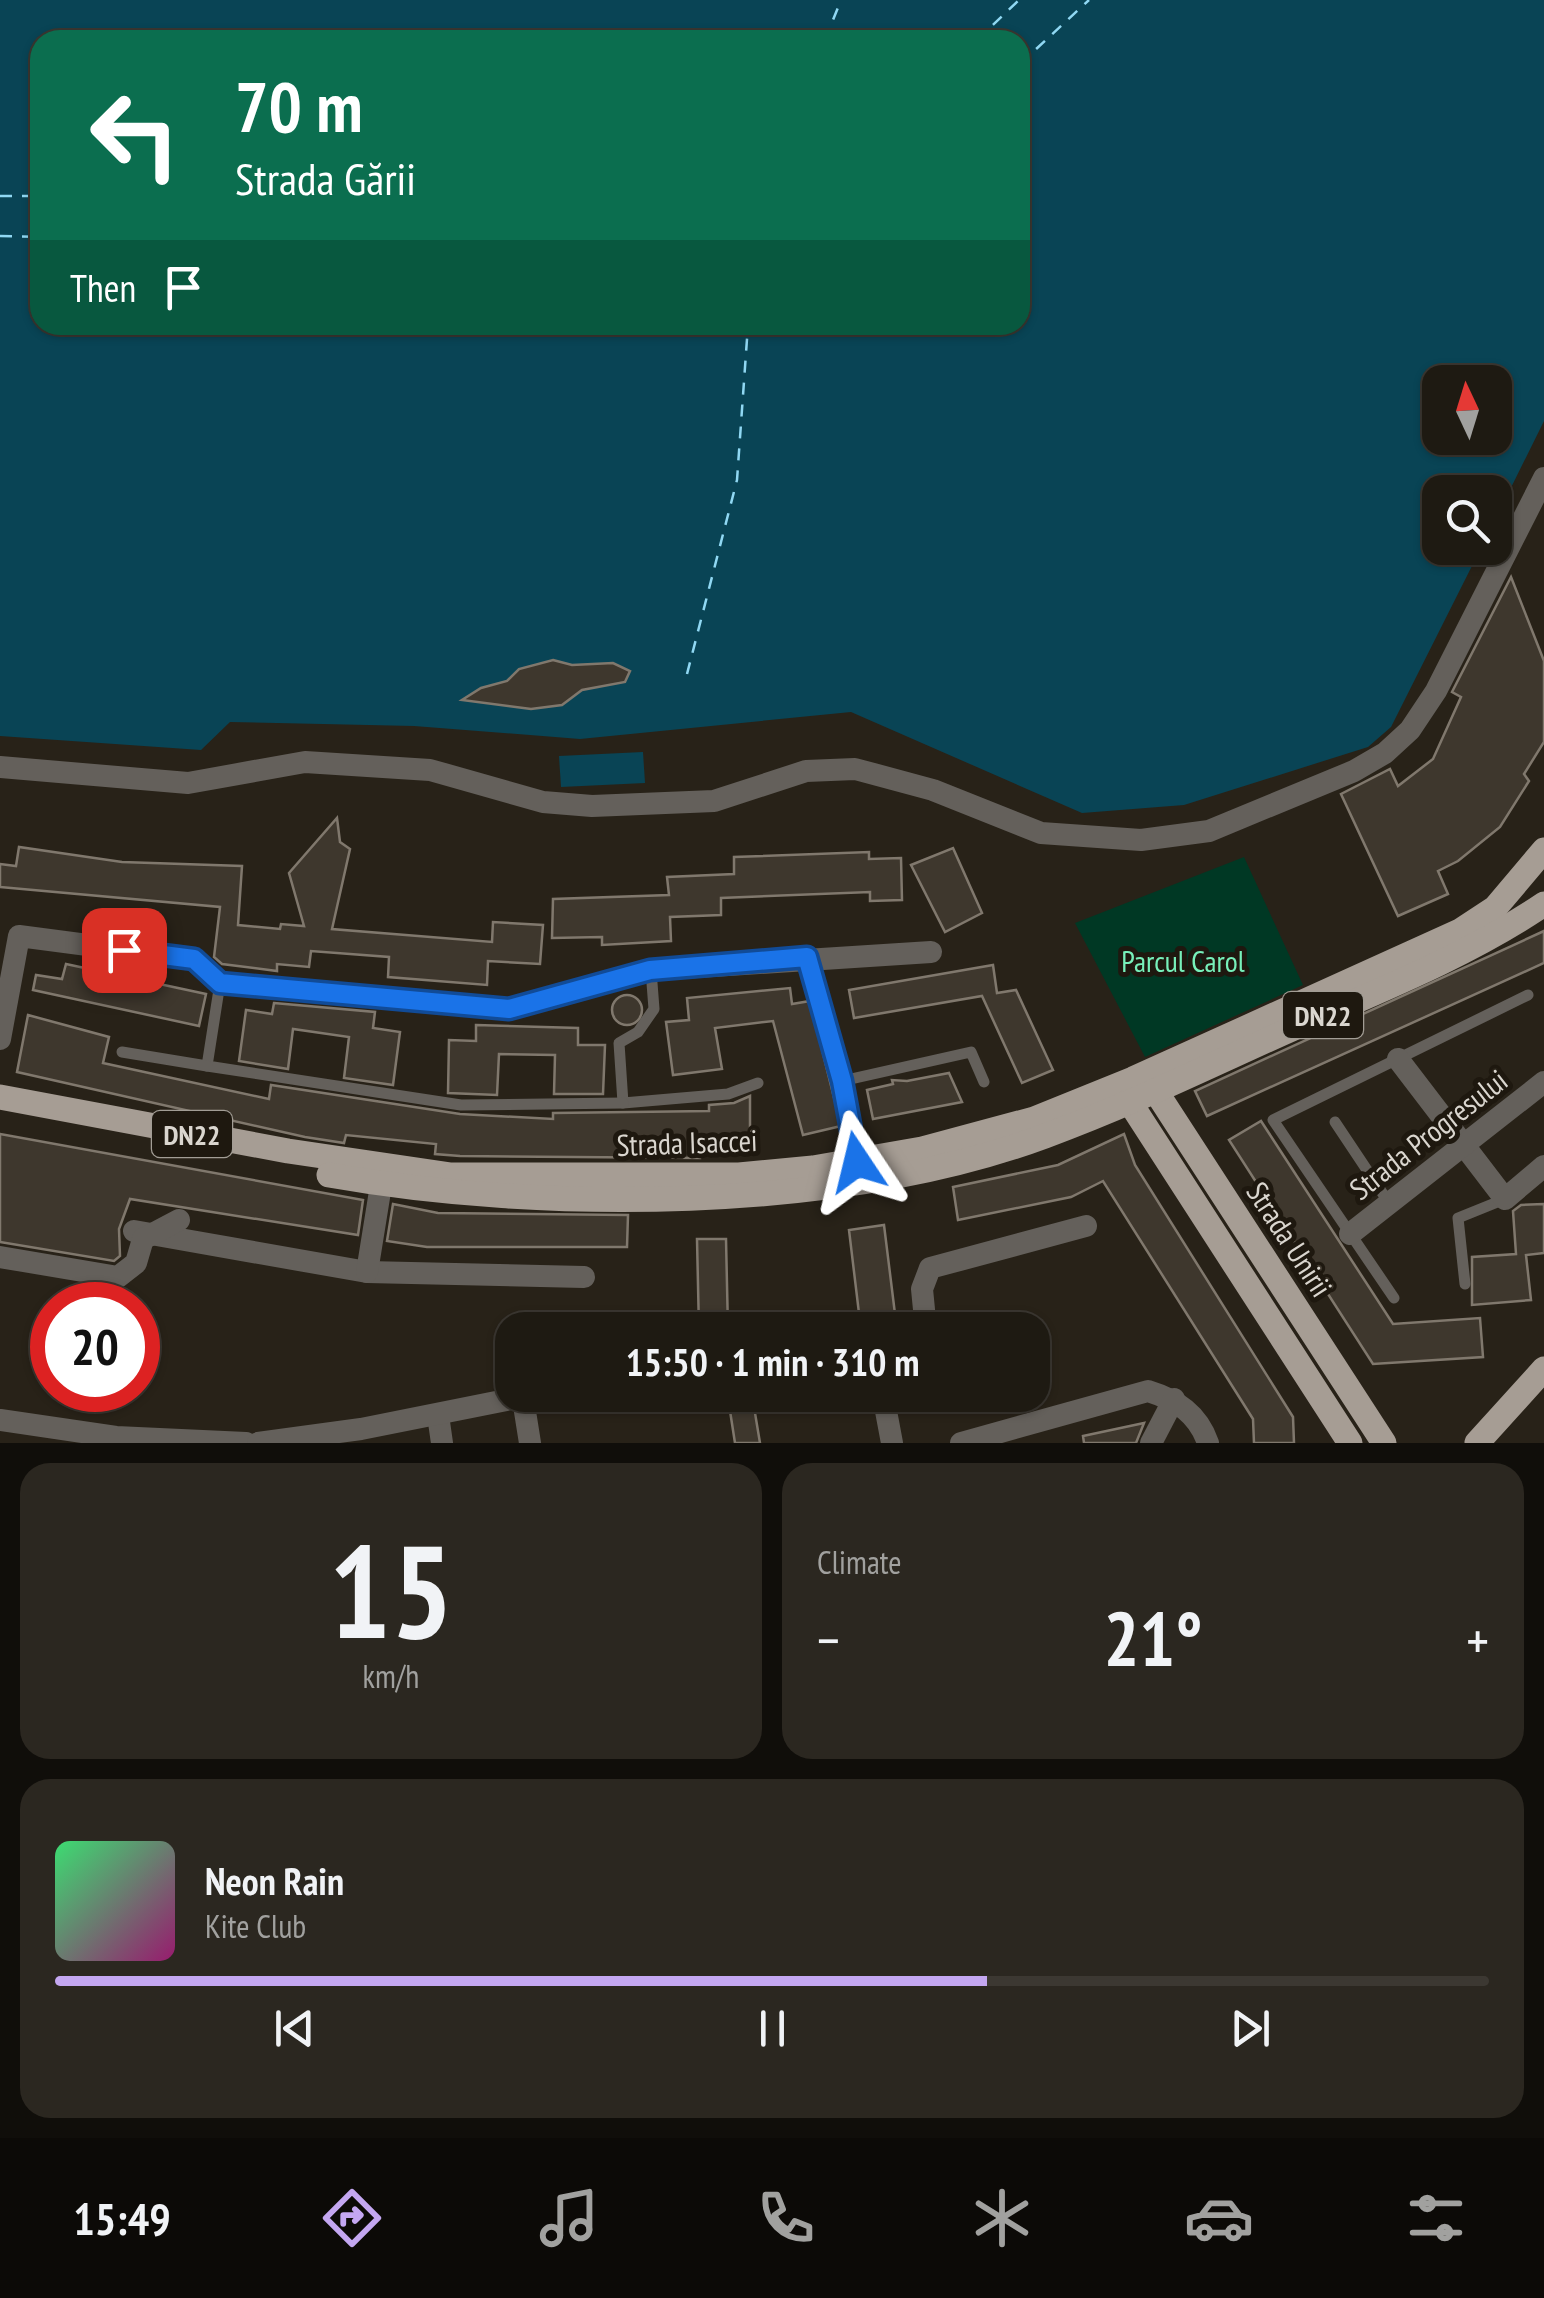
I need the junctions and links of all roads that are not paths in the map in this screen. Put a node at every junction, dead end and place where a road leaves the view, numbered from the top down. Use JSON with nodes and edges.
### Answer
{"nodes":[{"id":1,"x":1544,"y":478,"type":"edge"},
{"id":2,"x":0,"y":767,"type":"edge"},
{"id":3,"x":1544,"y":850,"type":"edge"},
{"id":4,"x":1544,"y":904,"type":"edge"},
{"id":5,"x":932,"y":952,"type":"dead end"},
{"id":6,"x":807,"y":957,"type":"junction"},
{"id":7,"x":650,"y":970,"type":"junction"},
{"id":8,"x":220,"y":983,"type":"junction"},
{"id":9,"x":1528,"y":996,"type":"dead end"},
{"id":10,"x":0,"y":1039,"type":"edge"},
{"id":11,"x":122,"y":1052,"type":"dead end"},
{"id":12,"x":1398,"y":1059,"type":"junction"},
{"id":13,"x":207,"y":1066,"type":"junction"},
{"id":14,"x":842,"y":1081,"type":"junction"},
{"id":15,"x":984,"y":1082,"type":"dead end"},
{"id":16,"x":1544,"y":1082,"type":"edge"},
{"id":17,"x":758,"y":1083,"type":"dead end"},
{"id":18,"x":1134,"y":1089,"type":"junction"},
{"id":19,"x":0,"y":1097,"type":"edge"},
{"id":20,"x":623,"y":1102,"type":"junction"},
{"id":21,"x":0,"y":1114,"type":"edge"},
{"id":22,"x":1335,"y":1122,"type":"dead end"},
{"id":23,"x":1461,"y":1143,"type":"junction"},
{"id":24,"x":857,"y":1162,"type":"junction"},
{"id":25,"x":1544,"y":1166,"type":"edge"},
{"id":26,"x":381,"y":1184,"type":"junction"},
{"id":27,"x":1505,"y":1199,"type":"junction"},
{"id":28,"x":1389,"y":1202,"type":"junction"},
{"id":29,"x":179,"y":1220,"type":"dead end"},
{"id":30,"x":1086,"y":1226,"type":"dead end"},
{"id":31,"x":142,"y":1232,"type":"junction"},
{"id":32,"x":1350,"y":1234,"type":"junction"},
{"id":33,"x":0,"y":1257,"type":"edge"},
{"id":34,"x":367,"y":1272,"type":"junction"},
{"id":35,"x":584,"y":1277,"type":"dead end"},
{"id":36,"x":1465,"y":1284,"type":"dead end"},
{"id":37,"x":1394,"y":1298,"type":"dead end"},
{"id":38,"x":924,"y":1312,"type":"edge"},
{"id":39,"x":1544,"y":1370,"type":"edge"},
{"id":40,"x":1174,"y":1398,"type":"junction"},
{"id":41,"x":495,"y":1403,"type":"edge"},
{"id":42,"x":528,"y":1412,"type":"edge"},
{"id":43,"x":886,"y":1412,"type":"edge"},
{"id":44,"x":438,"y":1414,"type":"junction"},
{"id":45,"x":0,"y":1420,"type":"edge"},
{"id":46,"x":1479,"y":1442,"type":"edge"},
{"id":47,"x":246,"y":1443,"type":"edge"},
{"id":48,"x":258,"y":1443,"type":"edge"},
{"id":49,"x":442,"y":1443,"type":"edge"},
{"id":50,"x":530,"y":1443,"type":"edge"},
{"id":51,"x":892,"y":1443,"type":"edge"},
{"id":52,"x":961,"y":1443,"type":"edge"},
{"id":53,"x":1151,"y":1443,"type":"edge"},
{"id":54,"x":1208,"y":1443,"type":"edge"},
{"id":55,"x":1350,"y":1443,"type":"edge"},
{"id":56,"x":1384,"y":1443,"type":"edge"}],
"edges":[{"from":1,"to":2,"type":"street"},
{"from":3,"to":18,"type":"main road","name":"Strada Isaccei","number":"DN22"},
{"from":4,"to":18,"type":"main road","name":"Strada Isaccei","number":"DN22"},
{"from":5,"to":6,"type":"street"},
{"from":6,"to":7,"type":"street"},
{"from":6,"to":14,"type":"lane"},
{"from":7,"to":8,"type":"street"},
{"from":7,"to":20,"type":"lane"},
{"from":8,"to":10,"type":"street"},
{"from":8,"to":13,"type":"lane"},
{"from":9,"to":12,"type":"lane"},
{"from":11,"to":13,"type":"lane"},
{"from":12,"to":23,"type":"street"},
{"from":12,"to":32,"type":"lane"},
{"from":13,"to":20,"type":"lane"},
{"from":14,"to":15,"type":"lane"},
{"from":14,"to":24,"type":"lane"},
{"from":16,"to":23,"type":"street","name":"Strada Progresului"},
{"from":17,"to":20,"type":"lane"},
{"from":18,"to":24,"type":"main road","name":"Strada Isaccei","number":"DN22"},
{"from":18,"to":26,"type":"main road","name":"Strada Isaccei","number":"DN22"},
{"from":18,"to":55,"type":"main road","name":"Strada Unirii"},
{"from":18,"to":56,"type":"main road","name":"Strada Unirii"},
{"from":19,"to":24,"type":"main road","name":"Strada Isaccei","number":"DN22"},
{"from":21,"to":26,"type":"main road","name":"Strada Isaccei","number":"DN22"},
{"from":22,"to":28,"type":"lane"},
{"from":23,"to":27,"type":"street"},
{"from":23,"to":28,"type":"street","name":"Strada Progresului"},
{"from":25,"to":27,"type":"street"},
{"from":26,"to":34,"type":"street"},
{"from":27,"to":36,"type":"lane"},
{"from":28,"to":32,"type":"street","name":"Strada Progresului"},
{"from":29,"to":31,"type":"street"},
{"from":30,"to":38,"type":"street"},
{"from":31,"to":33,"type":"street"},
{"from":31,"to":34,"type":"street"},
{"from":32,"to":37,"type":"lane"},
{"from":34,"to":35,"type":"street"},
{"from":39,"to":46,"type":"main road"},
{"from":40,"to":52,"type":"street"},
{"from":40,"to":53,"type":"street"},
{"from":40,"to":54,"type":"street"},
{"from":41,"to":44,"type":"street"},
{"from":42,"to":50,"type":"street"},
{"from":43,"to":51,"type":"street"},
{"from":44,"to":48,"type":"street"},
{"from":44,"to":49,"type":"street"},
{"from":45,"to":47,"type":"street"}]}
